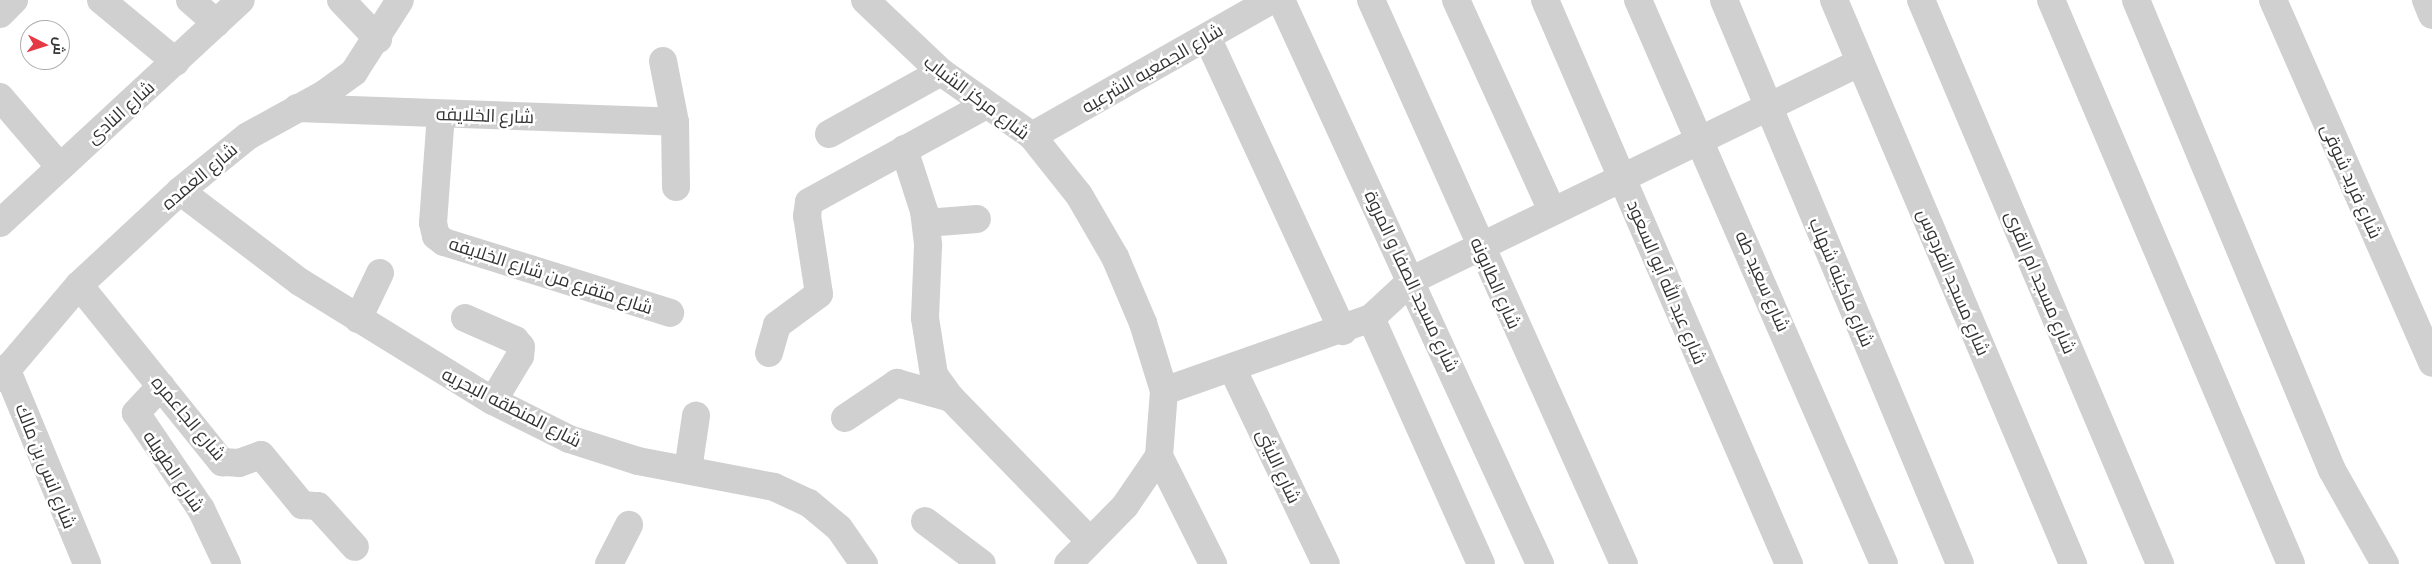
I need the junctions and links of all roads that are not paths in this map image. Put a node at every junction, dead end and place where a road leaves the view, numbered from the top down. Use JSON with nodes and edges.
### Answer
{"nodes":[{"id":1,"x":14,"y":0,"type":"edge"},
{"id":2,"x":101,"y":0,"type":"edge"},
{"id":3,"x":190,"y":0,"type":"edge"},
{"id":4,"x":240,"y":0,"type":"edge"},
{"id":5,"x":341,"y":0,"type":"edge"},
{"id":6,"x":400,"y":0,"type":"edge"},
{"id":7,"x":865,"y":0,"type":"edge"},
{"id":8,"x":1271,"y":0,"type":"edge"},
{"id":9,"x":1280,"y":0,"type":"edge"},
{"id":10,"x":1371,"y":0,"type":"edge"},
{"id":11,"x":1456,"y":0,"type":"edge"},
{"id":12,"x":1545,"y":0,"type":"edge"},
{"id":13,"x":1638,"y":0,"type":"edge"},
{"id":14,"x":1724,"y":0,"type":"edge"},
{"id":15,"x":1834,"y":0,"type":"edge"},
{"id":16,"x":1921,"y":0,"type":"edge"},
{"id":17,"x":2051,"y":0,"type":"edge"},
{"id":18,"x":2136,"y":0,"type":"edge"},
{"id":19,"x":2273,"y":0,"type":"edge"},
{"id":20,"x":2426,"y":0,"type":"edge"},
{"id":21,"x":0,"y":14,"type":"edge"},
{"id":22,"x":2432,"y":15,"type":"edge"},
{"id":23,"x":216,"y":23,"type":"junction"},
{"id":24,"x":1207,"y":37,"type":"junction"},
{"id":25,"x":378,"y":39,"type":"junction"},
{"id":26,"x":663,"y":61,"type":"dead end"},
{"id":27,"x":176,"y":62,"type":"junction"},
{"id":28,"x":1860,"y":62,"type":"junction"},
{"id":29,"x":941,"y":72,"type":"junction"},
{"id":30,"x":0,"y":97,"type":"edge"},
{"id":31,"x":986,"y":105,"type":"junction"},
{"id":32,"x":1769,"y":106,"type":"junction"},
{"id":33,"x":295,"y":108,"type":"junction"},
{"id":34,"x":441,"y":114,"type":"junction"},
{"id":35,"x":675,"y":122,"type":"junction"},
{"id":36,"x":828,"y":134,"type":"dead end"},
{"id":37,"x":1032,"y":136,"type":"junction"},
{"id":38,"x":1700,"y":140,"type":"junction"},
{"id":39,"x":904,"y":149,"type":"junction"},
{"id":40,"x":60,"y":167,"type":"junction"},
{"id":41,"x":1622,"y":178,"type":"junction"},
{"id":42,"x":676,"y":187,"type":"dead end"},
{"id":43,"x":180,"y":191,"type":"junction"},
{"id":44,"x":1552,"y":212,"type":"junction"},
{"id":45,"x":977,"y":219,"type":"dead end"},
{"id":46,"x":0,"y":223,"type":"edge"},
{"id":47,"x":926,"y":223,"type":"junction"},
{"id":48,"x":1480,"y":247,"type":"junction"},
{"id":49,"x":380,"y":272,"type":"dead end"},
{"id":50,"x":1412,"y":280,"type":"junction"},
{"id":51,"x":79,"y":284,"type":"junction"},
{"id":52,"x":670,"y":313,"type":"dead end"},
{"id":53,"x":465,"y":318,"type":"dead end"},
{"id":54,"x":1371,"y":318,"type":"junction"},
{"id":55,"x":358,"y":319,"type":"junction"},
{"id":56,"x":1343,"y":331,"type":"junction"},
{"id":57,"x":769,"y":353,"type":"dead end"},
{"id":58,"x":2432,"y":363,"type":"edge"},
{"id":59,"x":1232,"y":368,"type":"junction"},
{"id":60,"x":3,"y":373,"type":"edge"},
{"id":61,"x":161,"y":386,"type":"junction"},
{"id":62,"x":1164,"y":391,"type":"junction"},
{"id":63,"x":951,"y":398,"type":"junction"},
{"id":64,"x":493,"y":401,"type":"junction"},
{"id":65,"x":696,"y":416,"type":"dead end"},
{"id":66,"x":845,"y":418,"type":"dead end"},
{"id":67,"x":1159,"y":456,"type":"junction"},
{"id":68,"x":688,"y":470,"type":"junction"},
{"id":69,"x":925,"y":521,"type":"dead end"},
{"id":70,"x":629,"y":525,"type":"dead end"},
{"id":71,"x":1090,"y":541,"type":"junction"},
{"id":72,"x":355,"y":547,"type":"dead end"},
{"id":73,"x":87,"y":564,"type":"edge"},
{"id":74,"x":227,"y":564,"type":"edge"},
{"id":75,"x":609,"y":564,"type":"edge"},
{"id":76,"x":864,"y":564,"type":"edge"},
{"id":77,"x":982,"y":564,"type":"edge"},
{"id":78,"x":1068,"y":564,"type":"edge"},
{"id":79,"x":1213,"y":564,"type":"edge"},
{"id":80,"x":1326,"y":564,"type":"edge"},
{"id":81,"x":1481,"y":564,"type":"edge"},
{"id":82,"x":1540,"y":564,"type":"edge"},
{"id":83,"x":1624,"y":564,"type":"edge"},
{"id":84,"x":1789,"y":564,"type":"edge"},
{"id":85,"x":1884,"y":564,"type":"edge"},
{"id":86,"x":1960,"y":564,"type":"edge"},
{"id":87,"x":2073,"y":564,"type":"edge"},
{"id":88,"x":2160,"y":564,"type":"edge"},
{"id":89,"x":2291,"y":564,"type":"edge"},
{"id":90,"x":2385,"y":564,"type":"edge"}],
"edges":[{"from":1,"to":21,"type":"street"},
{"from":2,"to":27,"type":"street"},
{"from":3,"to":23,"type":"street"},
{"from":4,"to":23,"type":"street","name":"شارع النادى"},
{"from":5,"to":25,"type":"street"},
{"from":6,"to":25,"type":"street","name":"شارع العمده"},
{"from":7,"to":29,"type":"street","name":"شارع مركز الشباب"},
{"from":8,"to":24,"type":"street","name":"شارع الجمعيه الشرعيه"},
{"from":9,"to":50,"type":"street","name":"شارع مسجد الصفا و المروة"},
{"from":10,"to":48,"type":"street","name":"شارع الطابونه"},
{"from":11,"to":44,"type":"street"},
{"from":12,"to":41,"type":"street","name":"شارع عبد الله أبو السعود"},
{"from":13,"to":38,"type":"street","name":"شارع سعيد طه"},
{"from":14,"to":32,"type":"street","name":"شارع ماكينه شهاب"},
{"from":15,"to":28,"type":"street","name":"شارع مسجد الفردوس"},
{"from":16,"to":88,"type":"street","name":"شارع مسجد ام القرى"},
{"from":17,"to":89,"type":"street"},
{"from":18,"to":90,"type":"street"},
{"from":19,"to":58,"type":"street","name":"شارع فريد شوقى"},
{"from":20,"to":22,"type":"street"},
{"from":23,"to":27,"type":"street","name":"شارع النادى"},
{"from":24,"to":37,"type":"street","name":"شارع الجمعيه الشرعيه"},
{"from":24,"to":56,"type":"street"},
{"from":25,"to":33,"type":"street","name":"شارع العمده"},
{"from":26,"to":35,"type":"street"},
{"from":27,"to":40,"type":"street","name":"شارع النادى"},
{"from":28,"to":32,"type":"street"},
{"from":28,"to":87,"type":"street","name":"شارع مسجد الفردوس"},
{"from":29,"to":31,"type":"street","name":"شارع مركز الشباب"},
{"from":29,"to":36,"type":"street"},
{"from":30,"to":40,"type":"street"},
{"from":31,"to":37,"type":"street","name":"شارع مركز الشباب"},
{"from":31,"to":39,"type":"street"},
{"from":32,"to":38,"type":"street"},
{"from":32,"to":86,"type":"street","name":"شارع ماكينه شهاب"},
{"from":33,"to":34,"type":"street","name":"شارع الخلايفه"},
{"from":33,"to":43,"type":"street","name":"شارع العمده"},
{"from":34,"to":35,"type":"street","name":"شارع الخلايفه"},
{"from":34,"to":52,"type":"street","name":"شارع متفرع من شارع الخلايفه"},
{"from":35,"to":42,"type":"street"},
{"from":37,"to":62,"type":"street","name":"شارع مركز الشباب"},
{"from":38,"to":41,"type":"street"},
{"from":38,"to":85,"type":"street","name":"شارع سعيد طه"},
{"from":39,"to":47,"type":"street"},
{"from":39,"to":57,"type":"street"},
{"from":40,"to":46,"type":"street","name":"شارع النادى"},
{"from":41,"to":44,"type":"street"},
{"from":41,"to":84,"type":"street","name":"شارع عبد الله أبو السعود"},
{"from":43,"to":51,"type":"street","name":"شارع العمده"},
{"from":43,"to":55,"type":"street","name":"شارع المنطقه البحريه"},
{"from":44,"to":48,"type":"street"},
{"from":45,"to":47,"type":"street"},
{"from":47,"to":63,"type":"street"},
{"from":48,"to":50,"type":"street"},
{"from":48,"to":83,"type":"street","name":"شارع الطابونه"},
{"from":49,"to":55,"type":"street"},
{"from":50,"to":54,"type":"street"},
{"from":50,"to":82,"type":"street","name":"شارع مسجد الصفا و المروة"},
{"from":51,"to":60,"type":"street","name":"شارع العمده"},
{"from":51,"to":61,"type":"street","name":"شارع الجاعمره"},
{"from":53,"to":64,"type":"street"},
{"from":54,"to":56,"type":"street"},
{"from":54,"to":81,"type":"street"},
{"from":55,"to":64,"type":"street","name":"شارع المنطقه البحريه"},
{"from":56,"to":59,"type":"street"},
{"from":59,"to":62,"type":"street"},
{"from":59,"to":80,"type":"street","name":"شارع الليثى"},
{"from":60,"to":73,"type":"street","name":"شارع انس بن مالك"},
{"from":61,"to":72,"type":"street","name":"شارع الجاعمره"},
{"from":61,"to":74,"type":"street","name":"شارع الطويله"},
{"from":62,"to":67,"type":"street"},
{"from":63,"to":66,"type":"street"},
{"from":63,"to":71,"type":"street"},
{"from":64,"to":68,"type":"street","name":"شارع المنطقه البحريه"},
{"from":65,"to":68,"type":"street"},
{"from":67,"to":71,"type":"street"},
{"from":67,"to":79,"type":"street"},
{"from":68,"to":76,"type":"street","name":"شارع المنطقه البحريه"},
{"from":69,"to":77,"type":"street"},
{"from":70,"to":75,"type":"street"},
{"from":71,"to":78,"type":"street"}]}
